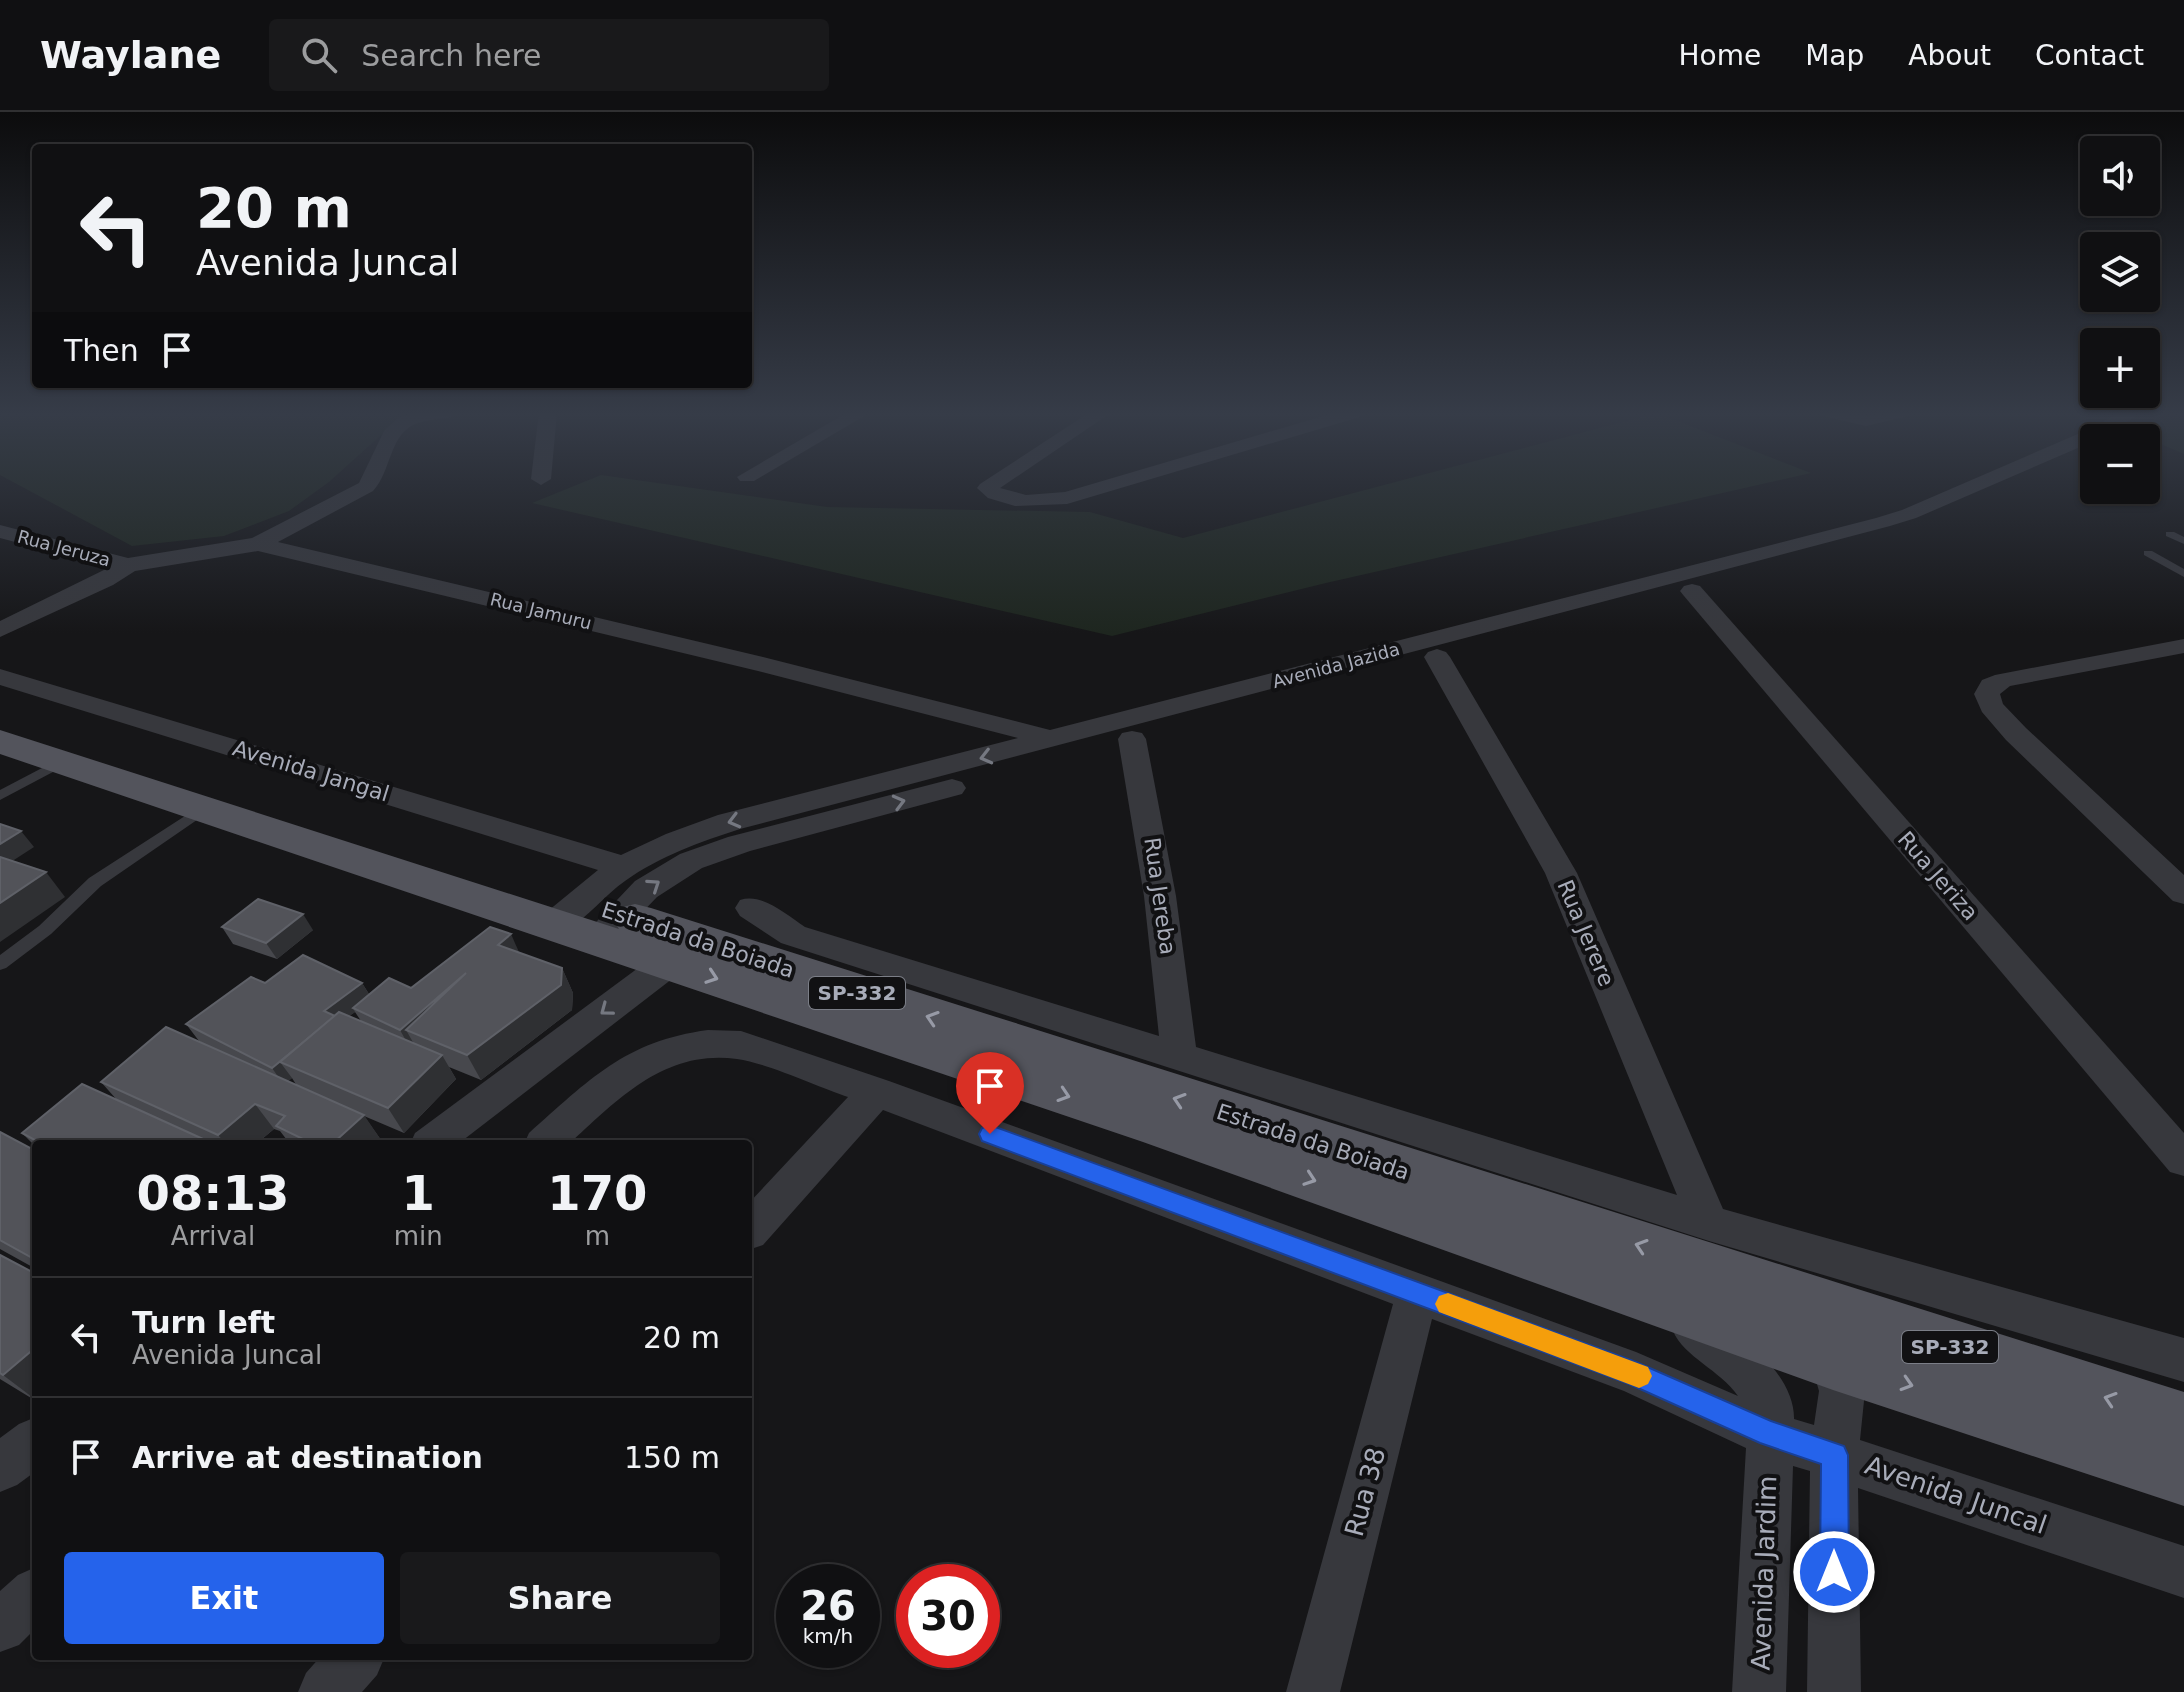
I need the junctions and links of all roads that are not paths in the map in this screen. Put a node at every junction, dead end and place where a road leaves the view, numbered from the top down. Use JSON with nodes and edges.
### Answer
{"nodes":[{"id":1,"x":367,"y":486,"type":"edge"},
{"id":2,"x":990,"y":486,"type":"edge"},
{"id":3,"x":1108,"y":486,"type":"edge"},
{"id":4,"x":1974,"y":486,"type":"edge"},
{"id":5,"x":2013,"y":486,"type":"edge"},
{"id":6,"x":0,"y":531,"type":"edge"},
{"id":7,"x":2170,"y":534,"type":"dead end"},
{"id":8,"x":2184,"y":541,"type":"edge"},
{"id":9,"x":258,"y":544,"type":"junction"},
{"id":10,"x":2148,"y":553,"type":"dead end"},
{"id":11,"x":128,"y":565,"type":"junction"},
{"id":12,"x":2184,"y":574,"type":"edge"},
{"id":13,"x":1684,"y":586,"type":"junction"},
{"id":14,"x":0,"y":630,"type":"edge"},
{"id":15,"x":2184,"y":646,"type":"edge"},
{"id":16,"x":1431,"y":651,"type":"junction"},
{"id":17,"x":0,"y":677,"type":"edge"},
{"id":18,"x":0,"y":714,"type":"edge"},
{"id":19,"x":1055,"y":739,"type":"junction"},
{"id":20,"x":1132,"y":739,"type":"junction"},
{"id":21,"x":0,"y":741,"type":"edge"},
{"id":22,"x":1090,"y":751,"type":"junction"},
{"id":23,"x":63,"y":761,"type":"junction"},
{"id":24,"x":0,"y":796,"type":"edge"},
{"id":25,"x":202,"y":810,"type":"junction"},
{"id":26,"x":621,"y":866,"type":"junction"},
{"id":27,"x":2184,"y":893,"type":"edge"},
{"id":28,"x":751,"y":908,"type":"dead end"},
{"id":29,"x":588,"y":919,"type":"junction"},
{"id":30,"x":669,"y":963,"type":"junction"},
{"id":31,"x":0,"y":964,"type":"edge"},
{"id":32,"x":1179,"y":1054,"type":"junction"},
{"id":33,"x":876,"y":1092,"type":"junction"},
{"id":34,"x":434,"y":1140,"type":"edge"},
{"id":35,"x":548,"y":1140,"type":"edge"},
{"id":36,"x":2184,"y":1160,"type":"edge"},
{"id":37,"x":752,"y":1228,"type":"edge"},
{"id":38,"x":1712,"y":1246,"type":"junction"},
{"id":39,"x":1624,"y":1288,"type":"junction"},
{"id":40,"x":1417,"y":1293,"type":"junction"},
{"id":41,"x":1833,"y":1360,"type":"junction"},
{"id":42,"x":2184,"y":1360,"type":"edge"},
{"id":43,"x":2184,"y":1424,"type":"edge"},
{"id":44,"x":1769,"y":1434,"type":"junction"},
{"id":45,"x":32,"y":1444,"type":"edge"},
{"id":46,"x":1834,"y":1455,"type":"junction"},
{"id":47,"x":0,"y":1468,"type":"edge"},
{"id":48,"x":2184,"y":1473,"type":"edge"},
{"id":49,"x":2184,"y":1572,"type":"edge"},
{"id":50,"x":32,"y":1597,"type":"edge"},
{"id":51,"x":0,"y":1626,"type":"edge"},
{"id":52,"x":354,"y":1660,"type":"edge"},
{"id":53,"x":325,"y":1692,"type":"edge"},
{"id":54,"x":1313,"y":1692,"type":"edge"},
{"id":55,"x":1759,"y":1692,"type":"edge"},
{"id":56,"x":1834,"y":1692,"type":"edge"}],
"edges":[{"from":1,"to":9,"type":"street"},
{"from":2,"to":3,"type":"street"},
{"from":4,"to":13,"type":"street","name":"Avenida Jazida"},
{"from":5,"to":13,"type":"street","name":"Avenida Jazida"},
{"from":6,"to":11,"type":"street","name":"Rua Jeruza"},
{"from":7,"to":8,"type":"lane"},
{"from":9,"to":11,"type":"street","name":"Rua Jamuru"},
{"from":9,"to":19,"type":"street","name":"Rua Jamuru"},
{"from":10,"to":12,"type":"lane"},
{"from":11,"to":14,"type":"street","name":"Rua Jamuru"},
{"from":13,"to":16,"type":"street","name":"Avenida Jazida"},
{"from":13,"to":36,"type":"street","name":"Rua Jeriza"},
{"from":15,"to":27,"type":"street"},
{"from":16,"to":19,"type":"street","name":"Avenida Jazida"},
{"from":16,"to":20,"type":"street","name":"Avenida Jazida"},
{"from":16,"to":38,"type":"street","name":"Rua Jerere"},
{"from":17,"to":26,"type":"street","name":"Avenida Jangal"},
{"from":18,"to":29,"type":"main road","name":"Estrada da Boiada","number":"SP-332"},
{"from":19,"to":22,"type":"street","name":"Rua Jamuru"},
{"from":19,"to":26,"type":"street","name":"Avenida Jazida","one_way":true},
{"from":20,"to":22,"type":"street","name":"Avenida Jazida"},
{"from":20,"to":32,"type":"street","name":"Rua Jereba"},
{"from":21,"to":23,"type":"main road","name":"Estrada da Boiada","number":"SP-332"},
{"from":29,"to":22,"type":"street","name":"Avenida Jazida","one_way":true},
{"from":23,"to":24,"type":"lane"},
{"from":23,"to":25,"type":"main road","name":"Estrada da Boiada","number":"SP-332"},
{"from":25,"to":29,"type":"main road","name":"Estrada da Boiada","number":"SP-332"},
{"from":25,"to":31,"type":"lane"},
{"from":26,"to":29,"type":"street","name":"Avenida Jazida"},
{"from":28,"to":32,"type":"street"},
{"from":29,"to":30,"type":"main road","name":"Estrada da Boiada","number":"SP-332"},
{"from":38,"to":29,"type":"main road","name":"Estrada da Boiada","number":"SP-332","one_way":true},
{"from":30,"to":34,"type":"street","one_way":true},
{"from":30,"to":39,"type":"main road","name":"Estrada da Boiada","number":"SP-332","one_way":true},
{"from":32,"to":38,"type":"street"},
{"from":33,"to":35,"type":"street","name":"Avenida Juncal"},
{"from":33,"to":37,"type":"street"},
{"from":33,"to":40,"type":"street","name":"Avenida Juncal"},
{"from":38,"to":41,"type":"main road"},
{"from":38,"to":42,"type":"street"},
{"from":43,"to":38,"type":"main road","number":"SP-332","one_way":true},
{"from":39,"to":41,"type":"main road","number":"SP-332"},
{"from":39,"to":44,"type":"street","name":"Avenida Jardim"},
{"from":40,"to":44,"type":"street","name":"Avenida Juncal"},
{"from":40,"to":54,"type":"street","name":"Rua 38"},
{"from":41,"to":46,"type":"street"},
{"from":41,"to":48,"type":"main road","number":"SP-332","one_way":true},
{"from":44,"to":46,"type":"street","name":"Avenida Juncal"},
{"from":44,"to":55,"type":"street","name":"Avenida Jardim"},
{"from":45,"to":47,"type":"street"},
{"from":46,"to":49,"type":"street","name":"Avenida Juncal"},
{"from":46,"to":56,"type":"street"},
{"from":50,"to":51,"type":"street"},
{"from":52,"to":53,"type":"street"}]}
